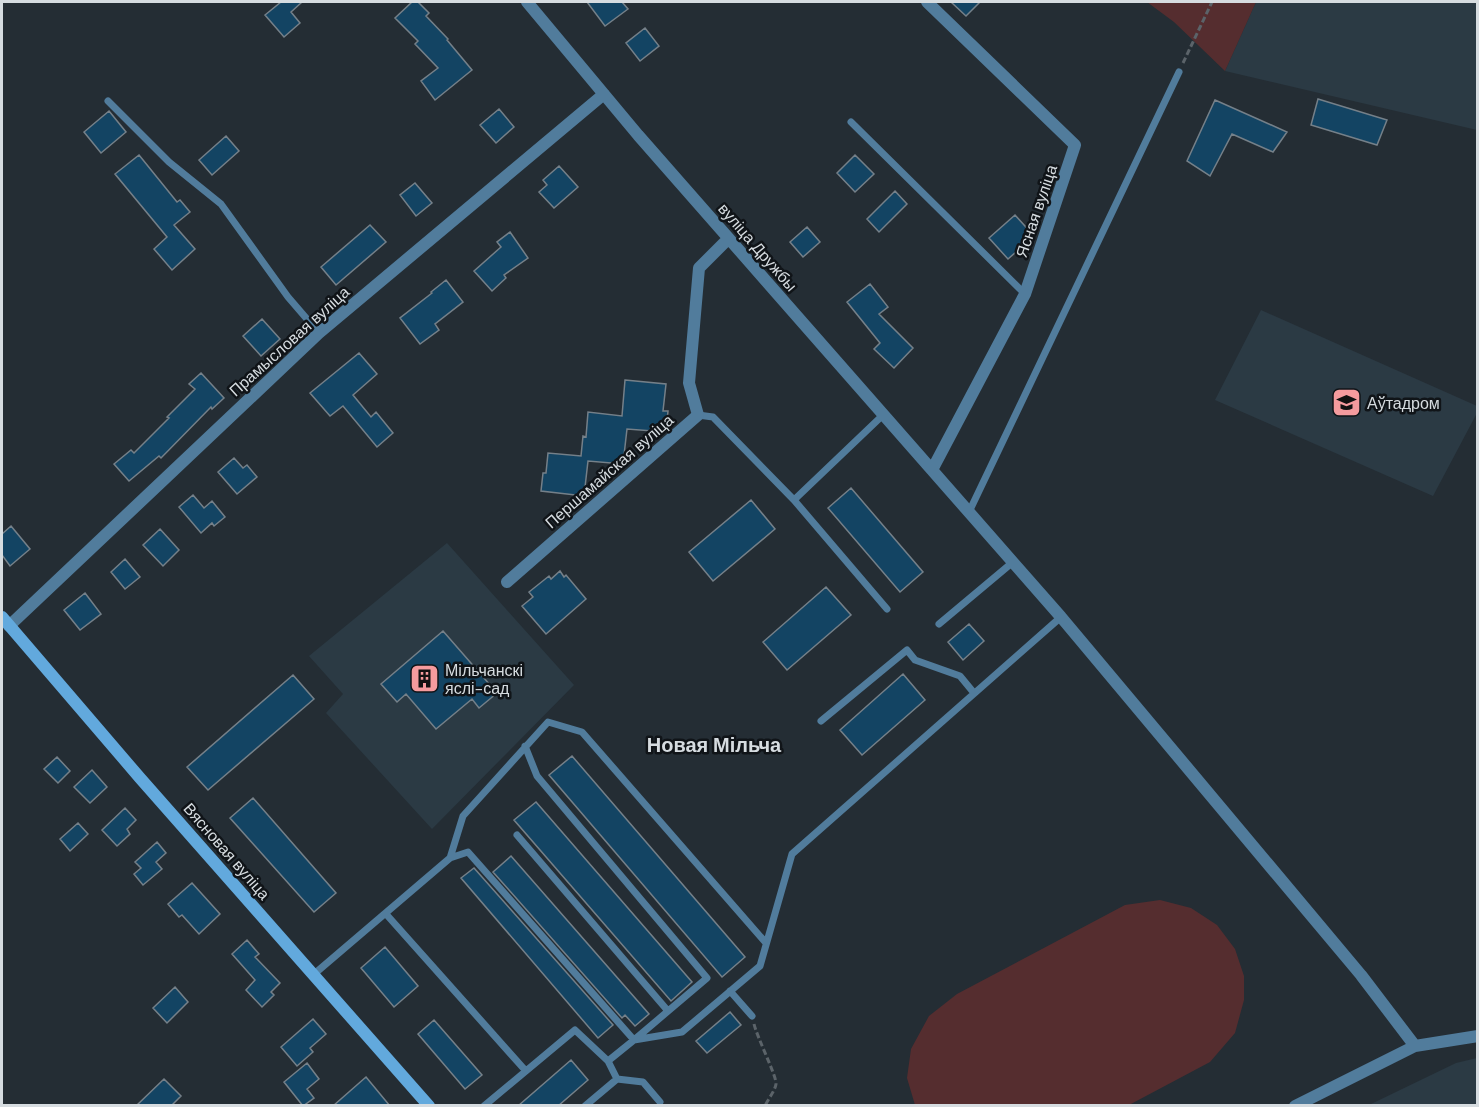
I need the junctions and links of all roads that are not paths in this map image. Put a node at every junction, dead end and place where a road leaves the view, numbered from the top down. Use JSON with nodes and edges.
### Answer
{"nodes":[{"id":1,"x":527,"y":2,"type":"edge"},
{"id":2,"x":927,"y":2,"type":"edge"},
{"id":3,"x":1179,"y":72,"type":"road end"},
{"id":4,"x":604,"y":94,"type":"junction"},
{"id":5,"x":108,"y":101,"type":"dead end"},
{"id":6,"x":851,"y":122,"type":"dead end"},
{"id":7,"x":728,"y":239,"type":"junction"},
{"id":8,"x":1024,"y":294,"type":"junction"},
{"id":9,"x":319,"y":333,"type":"junction"},
{"id":10,"x":698,"y":415,"type":"junction"},
{"id":11,"x":883,"y":415,"type":"junction"},
{"id":12,"x":932,"y":470,"type":"junction"},
{"id":13,"x":794,"y":500,"type":"junction"},
{"id":14,"x":969,"y":512,"type":"junction"},
{"id":15,"x":1013,"y":562,"type":"junction"},
{"id":16,"x":507,"y":582,"type":"dead end"},
{"id":17,"x":887,"y":609,"type":"dead end"},
{"id":18,"x":1061,"y":617,"type":"junction"},
{"id":19,"x":5,"y":621,"type":"edge"},
{"id":20,"x":939,"y":624,"type":"dead end"},
{"id":21,"x":974,"y":693,"type":"junction"},
{"id":22,"x":821,"y":721,"type":"dead end"},
{"id":23,"x":525,"y":746,"type":"junction"},
{"id":24,"x":517,"y":835,"type":"dead end"},
{"id":25,"x":450,"y":858,"type":"junction"},
{"id":26,"x":386,"y":914,"type":"junction"},
{"id":27,"x":766,"y":944,"type":"junction"},
{"id":28,"x":314,"y":975,"type":"junction"},
{"id":29,"x":730,"y":991,"type":"junction"},
{"id":30,"x":668,"y":1011,"type":"junction"},
{"id":31,"x":752,"y":1016,"type":"road end"},
{"id":32,"x":1478,"y":1036,"type":"edge"},
{"id":33,"x":634,"y":1040,"type":"junction"},
{"id":34,"x":1415,"y":1046,"type":"junction"},
{"id":35,"x":608,"y":1061,"type":"junction"},
{"id":36,"x":525,"y":1070,"type":"junction"},
{"id":37,"x":617,"y":1078,"type":"junction"},
{"id":38,"x":660,"y":1102,"type":"dead end"},
{"id":39,"x":429,"y":1106,"type":"edge"},
{"id":40,"x":484,"y":1106,"type":"edge"},
{"id":41,"x":585,"y":1106,"type":"edge"},
{"id":42,"x":1295,"y":1106,"type":"edge"}],
"edges":[{"from":1,"to":4,"type":"street","name":"вуліца Дружбы"},
{"from":2,"to":8,"type":"street","name":"Ясная вуліца"},
{"from":3,"to":14,"type":"lane"},
{"from":4,"to":7,"type":"street","name":"вуліца Дружбы"},
{"from":4,"to":9,"type":"street","name":"Прамысловая вуліца"},
{"from":5,"to":9,"type":"lane"},
{"from":6,"to":8,"type":"lane"},
{"from":7,"to":10,"type":"street","name":"Першамайская вуліца"},
{"from":7,"to":11,"type":"street","name":"вуліца Дружбы"},
{"from":8,"to":12,"type":"street","name":"Ясная вуліца"},
{"from":9,"to":19,"type":"street","name":"Прамысловая вуліца"},
{"from":10,"to":13,"type":"lane"},
{"from":10,"to":16,"type":"street","name":"Першамайская вуліца"},
{"from":11,"to":12,"type":"street","name":"вуліца Дружбы"},
{"from":11,"to":13,"type":"lane"},
{"from":12,"to":14,"type":"street","name":"вуліца Дружбы"},
{"from":13,"to":17,"type":"lane"},
{"from":14,"to":15,"type":"street","name":"вуліца Дружбы"},
{"from":15,"to":18,"type":"street","name":"вуліца Дружбы"},
{"from":15,"to":20,"type":"lane"},
{"from":18,"to":21,"type":"lane"},
{"from":18,"to":34,"type":"street","name":"вуліца Дружбы"},
{"from":19,"to":28,"type":"street","name":"Вясновая вуліца"},
{"from":21,"to":22,"type":"lane"},
{"from":21,"to":27,"type":"lane"},
{"from":23,"to":25,"type":"lane"},
{"from":23,"to":27,"type":"lane"},
{"from":23,"to":30,"type":"lane"},
{"from":24,"to":30,"type":"lane"},
{"from":25,"to":26,"type":"lane"},
{"from":25,"to":33,"type":"lane"},
{"from":26,"to":28,"type":"lane"},
{"from":26,"to":36,"type":"lane"},
{"from":27,"to":29,"type":"lane"},
{"from":28,"to":39,"type":"street","name":"Вясновая вуліца"},
{"from":29,"to":31,"type":"lane"},
{"from":29,"to":33,"type":"lane"},
{"from":30,"to":33,"type":"lane"},
{"from":32,"to":34,"type":"street"},
{"from":33,"to":35,"type":"lane"},
{"from":34,"to":42,"type":"street"},
{"from":35,"to":36,"type":"lane"},
{"from":35,"to":37,"type":"lane"},
{"from":36,"to":40,"type":"lane"},
{"from":37,"to":38,"type":"lane"},
{"from":37,"to":41,"type":"lane"}]}
